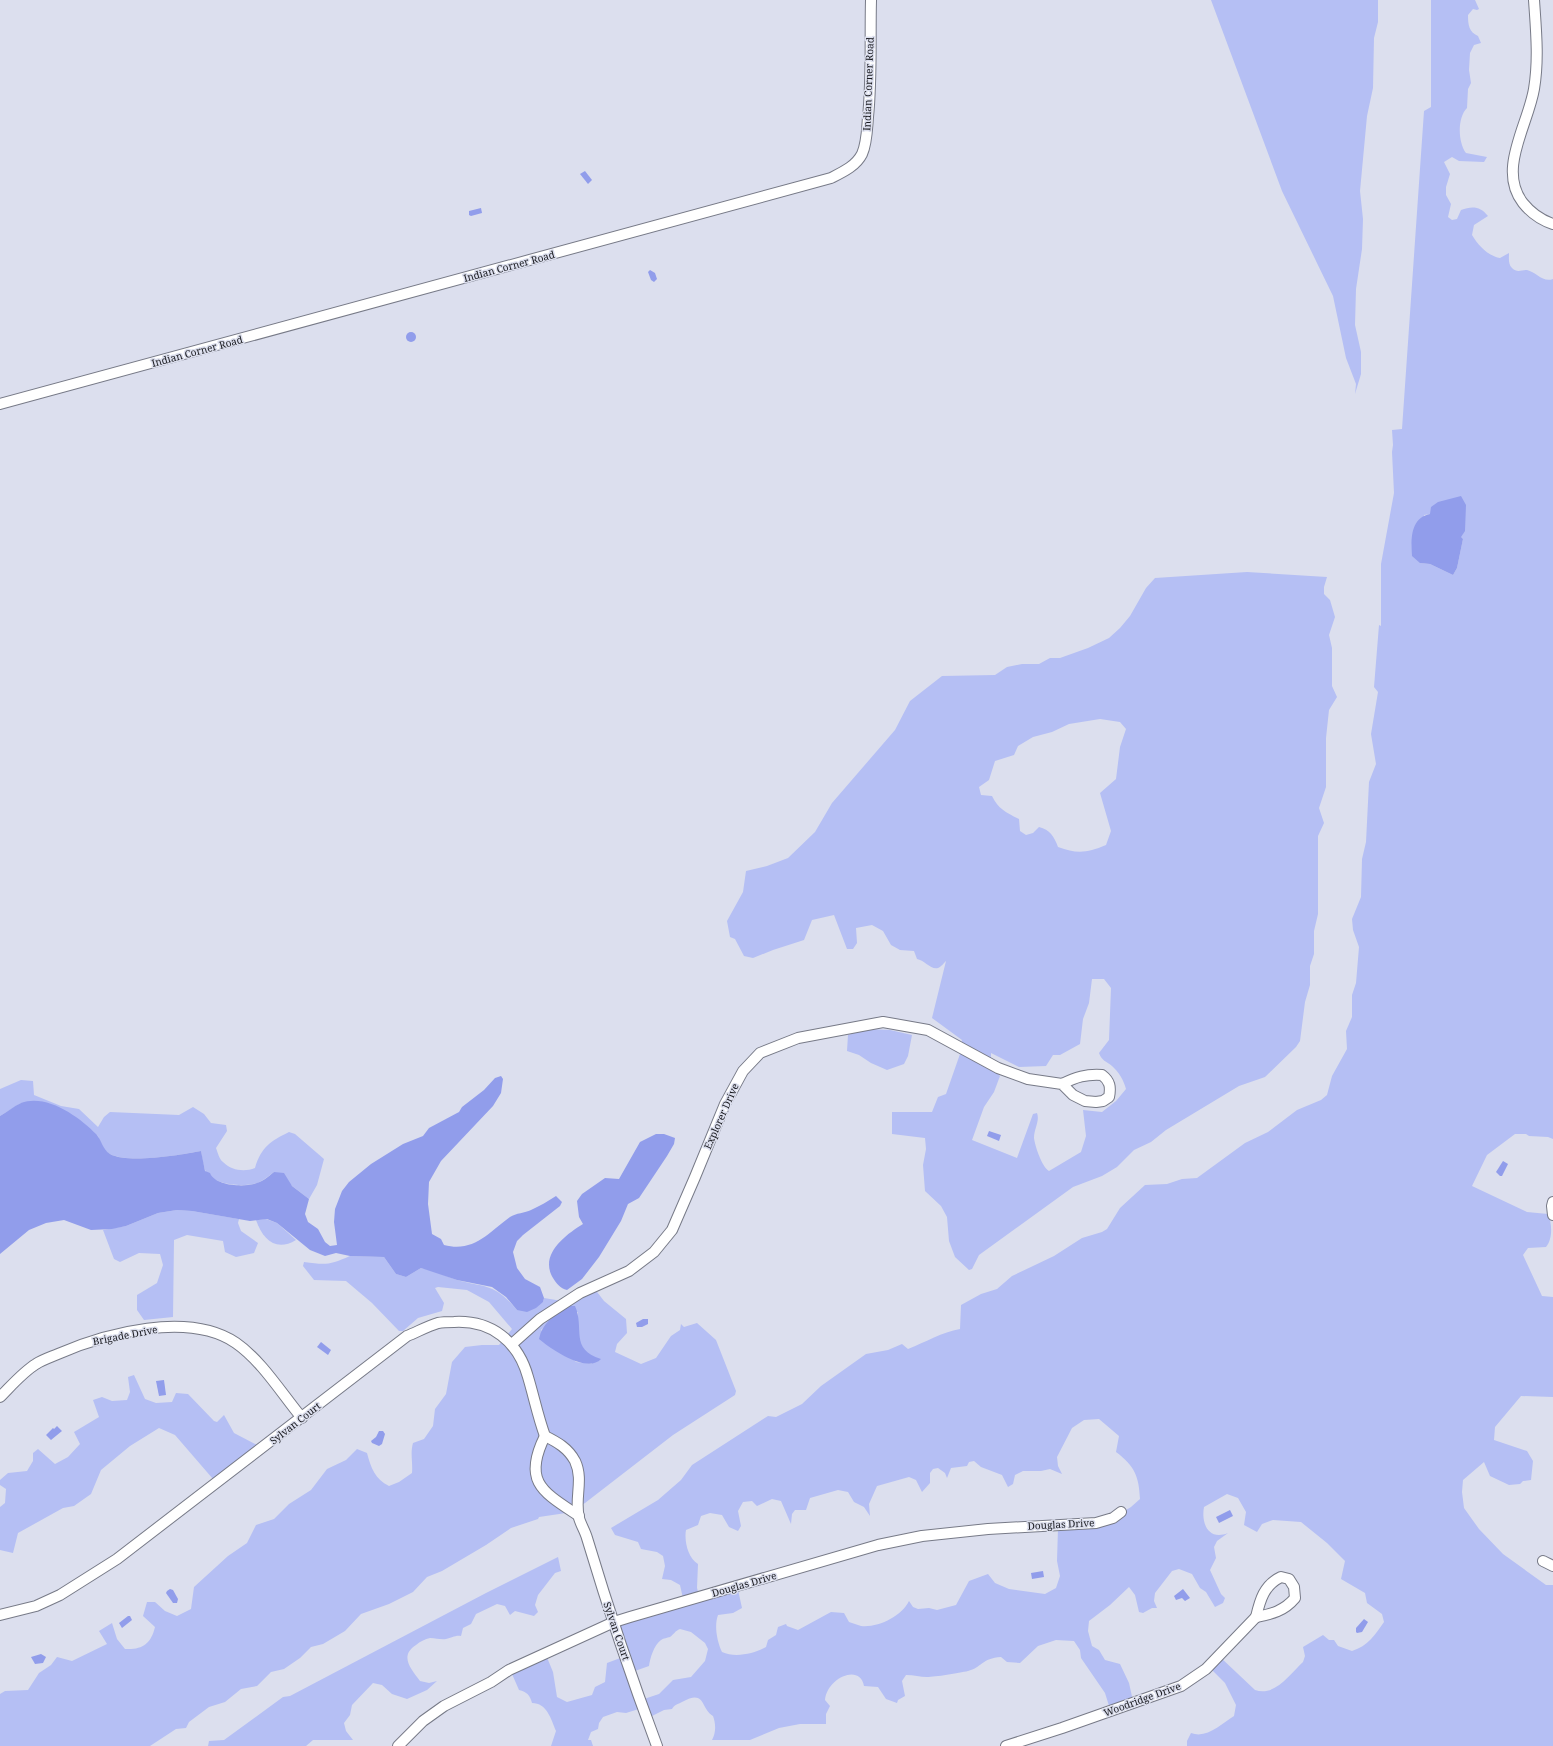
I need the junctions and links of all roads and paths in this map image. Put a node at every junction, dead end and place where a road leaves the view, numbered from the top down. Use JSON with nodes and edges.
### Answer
{"nodes":[{"id":1,"x":871,"y":0,"type":"edge"},
{"id":2,"x":1534,"y":0,"type":"edge"},
{"id":3,"x":1553,"y":224,"type":"edge"},
{"id":4,"x":0,"y":404,"type":"edge"},
{"id":5,"x":1062,"y":1084,"type":"dead end"},
{"id":6,"x":1553,"y":1202,"type":"edge"},
{"id":7,"x":1553,"y":1215,"type":"edge"},
{"id":8,"x":512,"y":1344,"type":"junction"},
{"id":9,"x":0,"y":1397,"type":"edge"},
{"id":10,"x":302,"y":1418,"type":"junction"},
{"id":11,"x":545,"y":1436,"type":"junction"},
{"id":12,"x":1121,"y":1512,"type":"dead end"},
{"id":13,"x":578,"y":1516,"type":"junction"},
{"id":14,"x":1543,"y":1561,"type":"dead end"},
{"id":15,"x":1553,"y":1566,"type":"edge"},
{"id":16,"x":0,"y":1615,"type":"edge"},
{"id":17,"x":1256,"y":1617,"type":"dead end"},
{"id":18,"x":614,"y":1622,"type":"junction"},
{"id":19,"x":398,"y":1746,"type":"edge"},
{"id":20,"x":657,"y":1746,"type":"edge"},
{"id":21,"x":1006,"y":1746,"type":"edge"}],
"edges":[{"from":1,"to":4,"type":"street","name":"Indian Corner Road"},
{"from":2,"to":3,"type":"street"},
{"from":5,"to":8,"type":"street","name":"Explorer Drive"},
{"from":6,"to":7,"type":"street"},
{"from":8,"to":10,"type":"street","name":"Sylvan Court"},
{"from":8,"to":11,"type":"street","name":"Sylvan Court"},
{"from":9,"to":10,"type":"street","name":"Brigade Drive"},
{"from":10,"to":16,"type":"street","name":"Sylvan Court"},
{"from":11,"to":13,"type":"street","name":"Sylvan Court"},
{"from":11,"to":13,"type":"street"},
{"from":12,"to":18,"type":"street","name":"Douglas Drive"},
{"from":13,"to":18,"type":"street","name":"Sylvan Court"},
{"from":14,"to":15,"type":"street"},
{"from":17,"to":21,"type":"street","name":"Woodridge Drive"},
{"from":18,"to":19,"type":"street","name":"Douglas Drive"},
{"from":18,"to":20,"type":"street","name":"Sylvan Court"}]}
